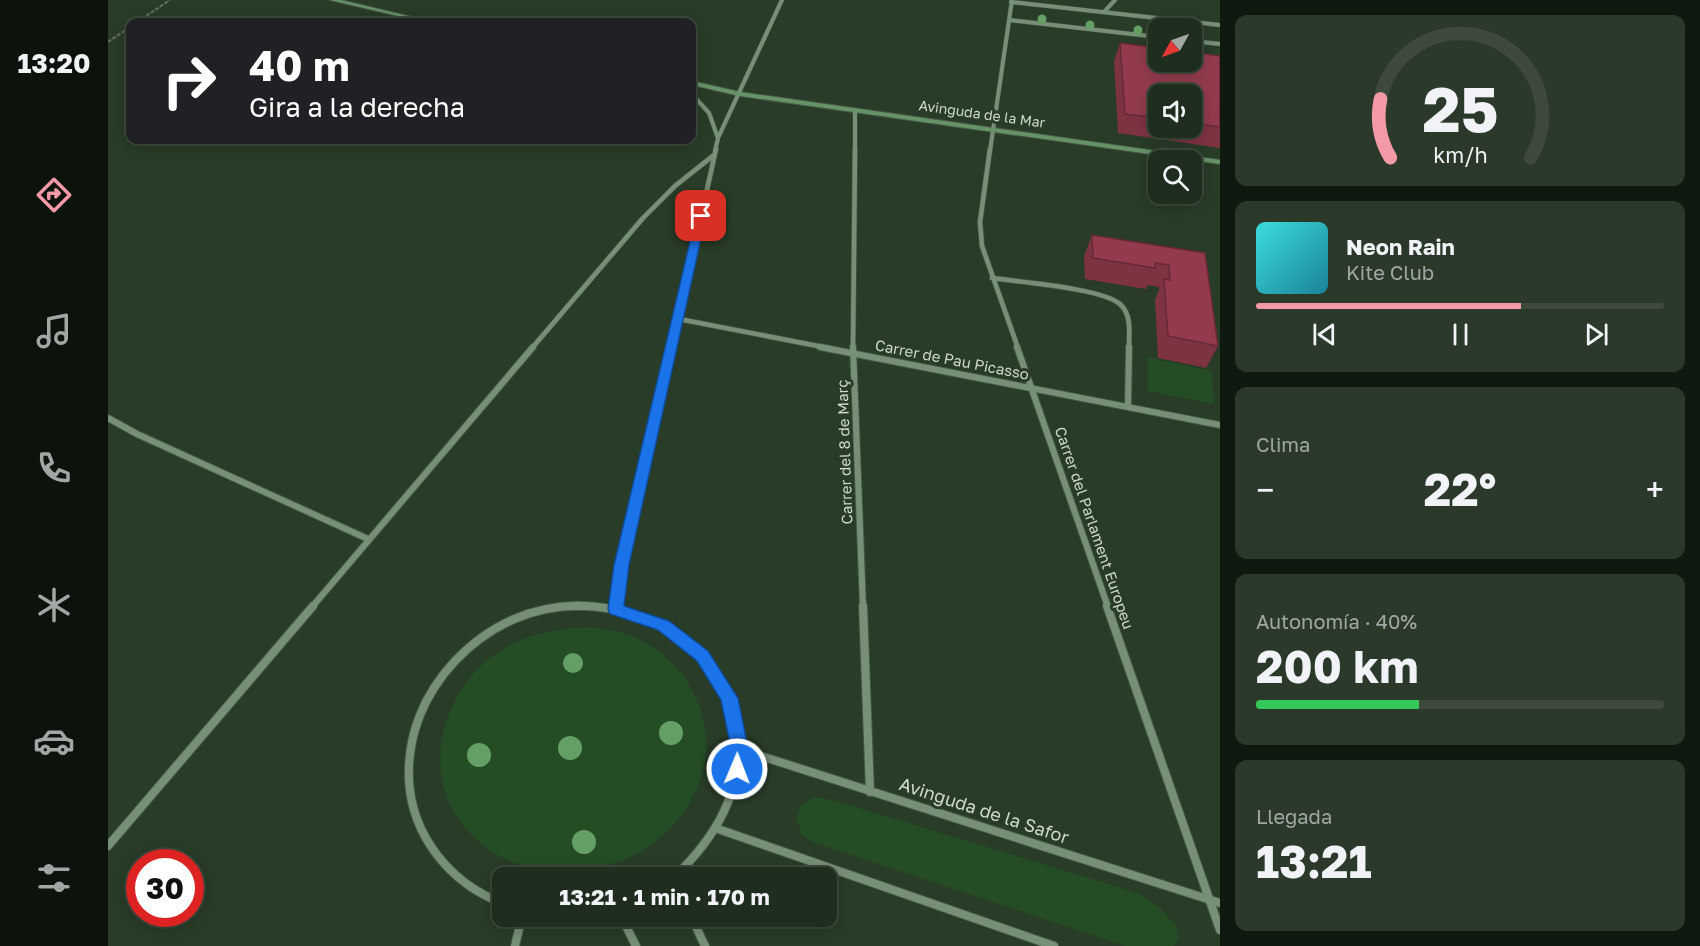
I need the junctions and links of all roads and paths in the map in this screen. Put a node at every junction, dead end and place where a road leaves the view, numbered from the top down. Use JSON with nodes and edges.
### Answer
{"nodes":[{"id":1,"x":170,"y":0,"type":"edge"},
{"id":2,"x":333,"y":0,"type":"edge"},
{"id":3,"x":782,"y":0,"type":"edge"},
{"id":4,"x":1115,"y":0,"type":"edge"},
{"id":5,"x":1012,"y":1,"type":"edge"},
{"id":6,"x":1104,"y":12,"type":"junction"},
{"id":7,"x":143,"y":18,"type":"edge"},
{"id":8,"x":412,"y":18,"type":"edge"},
{"id":9,"x":1009,"y":20,"type":"junction"},
{"id":10,"x":1220,"y":25,"type":"edge"},
{"id":11,"x":126,"y":30,"type":"edge"},
{"id":12,"x":1148,"y":36,"type":"edge"},
{"id":13,"x":108,"y":42,"type":"edge"},
{"id":14,"x":1202,"y":42,"type":"edge"},
{"id":15,"x":1220,"y":44,"type":"edge"},
{"id":16,"x":696,"y":84,"type":"edge"},
{"id":17,"x":741,"y":94,"type":"junction"},
{"id":18,"x":696,"y":98,"type":"edge"},
{"id":19,"x":855,"y":110,"type":"junction"},
{"id":20,"x":992,"y":129,"type":"junction"},
{"id":21,"x":718,"y":138,"type":"junction"},
{"id":22,"x":714,"y":155,"type":"junction"},
{"id":23,"x":1220,"y":162,"type":"edge"},
{"id":24,"x":992,"y":278,"type":"junction"},
{"id":25,"x":679,"y":319,"type":"junction"},
{"id":26,"x":853,"y":353,"type":"junction"},
{"id":27,"x":1031,"y":388,"type":"junction"},
{"id":28,"x":1128,"y":407,"type":"junction"},
{"id":29,"x":108,"y":418,"type":"edge"},
{"id":30,"x":1220,"y":425,"type":"edge"},
{"id":31,"x":368,"y":539,"type":"junction"},
{"id":32,"x":616,"y":609,"type":"junction"},
{"id":33,"x":740,"y":748,"type":"junction"},
{"id":34,"x":870,"y":792,"type":"junction"},
{"id":35,"x":718,"y":829,"type":"junction"},
{"id":36,"x":108,"y":846,"type":"edge"},
{"id":37,"x":685,"y":867,"type":"edge"},
{"id":38,"x":492,"y":899,"type":"edge"},
{"id":39,"x":1208,"y":899,"type":"junction"},
{"id":40,"x":1220,"y":903,"type":"edge"},
{"id":41,"x":519,"y":927,"type":"edge"},
{"id":42,"x":626,"y":927,"type":"edge"},
{"id":43,"x":696,"y":927,"type":"edge"},
{"id":44,"x":1220,"y":930,"type":"edge"},
{"id":45,"x":515,"y":946,"type":"edge"},
{"id":46,"x":636,"y":946,"type":"edge"},
{"id":47,"x":705,"y":946,"type":"edge"},
{"id":48,"x":1054,"y":946,"type":"edge"}],
"edges":[{"from":1,"to":7,"type":"path"},
{"from":2,"to":8,"type":"main road"},
{"from":3,"to":17,"type":"street"},
{"from":4,"to":6,"type":"street"},
{"from":5,"to":6,"type":"street"},
{"from":5,"to":9,"type":"street","name":"Carrer del Parlament Europeu"},
{"from":6,"to":10,"type":"street"},
{"from":9,"to":12,"type":"street"},
{"from":9,"to":20,"type":"street","name":"Carrer del Parlament Europeu"},
{"from":11,"to":13,"type":"path"},
{"from":14,"to":15,"type":"street"},
{"from":16,"to":17,"type":"main road","name":"Avinguda de la Mar"},
{"from":17,"to":19,"type":"main road","name":"Avinguda de la Mar"},
{"from":17,"to":21,"type":"street"},
{"from":18,"to":21,"type":"street"},
{"from":19,"to":20,"type":"main road","name":"Avinguda de la Mar"},
{"from":19,"to":26,"type":"street","name":"Carrer del 8 de Març"},
{"from":20,"to":23,"type":"main road","name":"Avinguda de la Mar"},
{"from":20,"to":24,"type":"street","name":"Carrer del Parlament Europeu"},
{"from":21,"to":22,"type":"street"},
{"from":22,"to":25,"type":"street"},
{"from":22,"to":31,"type":"street"},
{"from":24,"to":27,"type":"street","name":"Carrer del Parlament Europeu"},
{"from":24,"to":28,"type":"street"},
{"from":25,"to":26,"type":"street","name":"Carrer de Pau Picasso"},
{"from":25,"to":32,"type":"street"},
{"from":26,"to":27,"type":"street","name":"Carrer de Pau Picasso"},
{"from":26,"to":34,"type":"street","name":"Carrer del 8 de Març"},
{"from":27,"to":28,"type":"street","name":"Carrer de Pau Picasso"},
{"from":27,"to":39,"type":"street","name":"Carrer del Parlament Europeu"},
{"from":28,"to":30,"type":"street","name":"Carrer de Pau Picasso"},
{"from":29,"to":31,"type":"street"},
{"from":31,"to":36,"type":"street"},
{"from":32,"to":33,"type":"street"},
{"from":32,"to":38,"type":"street"},
{"from":33,"to":34,"type":"street","name":"Avinguda de la Safor"},
{"from":33,"to":35,"type":"street"},
{"from":34,"to":39,"type":"street","name":"Avinguda de la Safor"},
{"from":35,"to":37,"type":"street"},
{"from":35,"to":48,"type":"street"},
{"from":39,"to":40,"type":"street","name":"Avinguda de la Safor"},
{"from":39,"to":44,"type":"street","name":"Carrer del Parlament Europeu"},
{"from":41,"to":45,"type":"street"},
{"from":42,"to":46,"type":"street"},
{"from":43,"to":47,"type":"street"}]}
